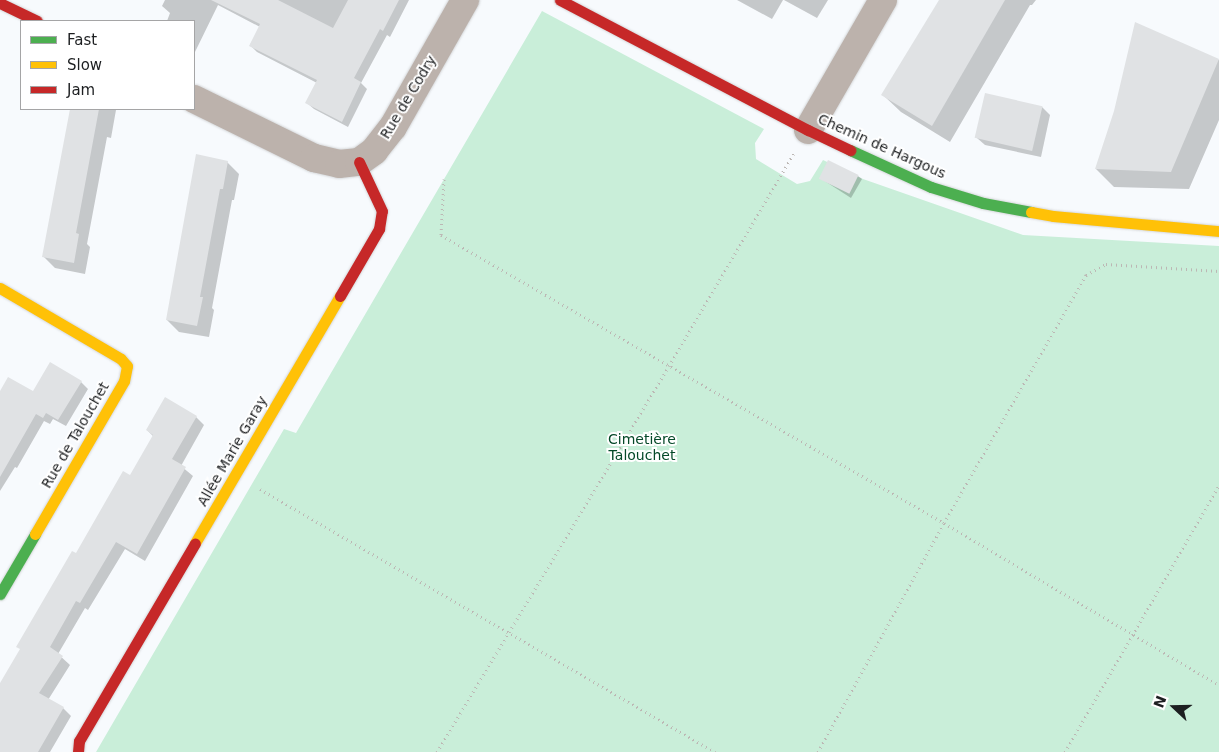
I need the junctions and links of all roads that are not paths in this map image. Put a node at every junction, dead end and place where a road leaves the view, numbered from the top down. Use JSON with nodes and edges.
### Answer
{"nodes":[{"id":1,"x":465,"y":0,"type":"edge"},
{"id":2,"x":560,"y":0,"type":"edge"},
{"id":3,"x":883,"y":0,"type":"edge"},
{"id":4,"x":0,"y":3,"type":"edge"},
{"id":5,"x":35,"y":20,"type":"edge"},
{"id":6,"x":195,"y":98,"type":"edge"},
{"id":7,"x":808,"y":130,"type":"junction"},
{"id":8,"x":359,"y":162,"type":"junction"},
{"id":9,"x":1219,"y":231,"type":"edge"},
{"id":10,"x":0,"y":288,"type":"edge"},
{"id":11,"x":0,"y":594,"type":"edge"},
{"id":12,"x":78,"y":752,"type":"edge"}],
"edges":[{"from":1,"to":8,"type":"street","name":"Rue de Codry"},
{"from":2,"to":7,"type":"street","name":"Chemin de Hargous"},
{"from":3,"to":7,"type":"street"},
{"from":4,"to":5,"type":"street"},
{"from":6,"to":8,"type":"street"},
{"from":7,"to":9,"type":"street","name":"Chemin de Hargous"},
{"from":8,"to":12,"type":"street","name":"Allée Marie Garay"},
{"from":10,"to":11,"type":"street","name":"Rue de Talouchet"}]}
